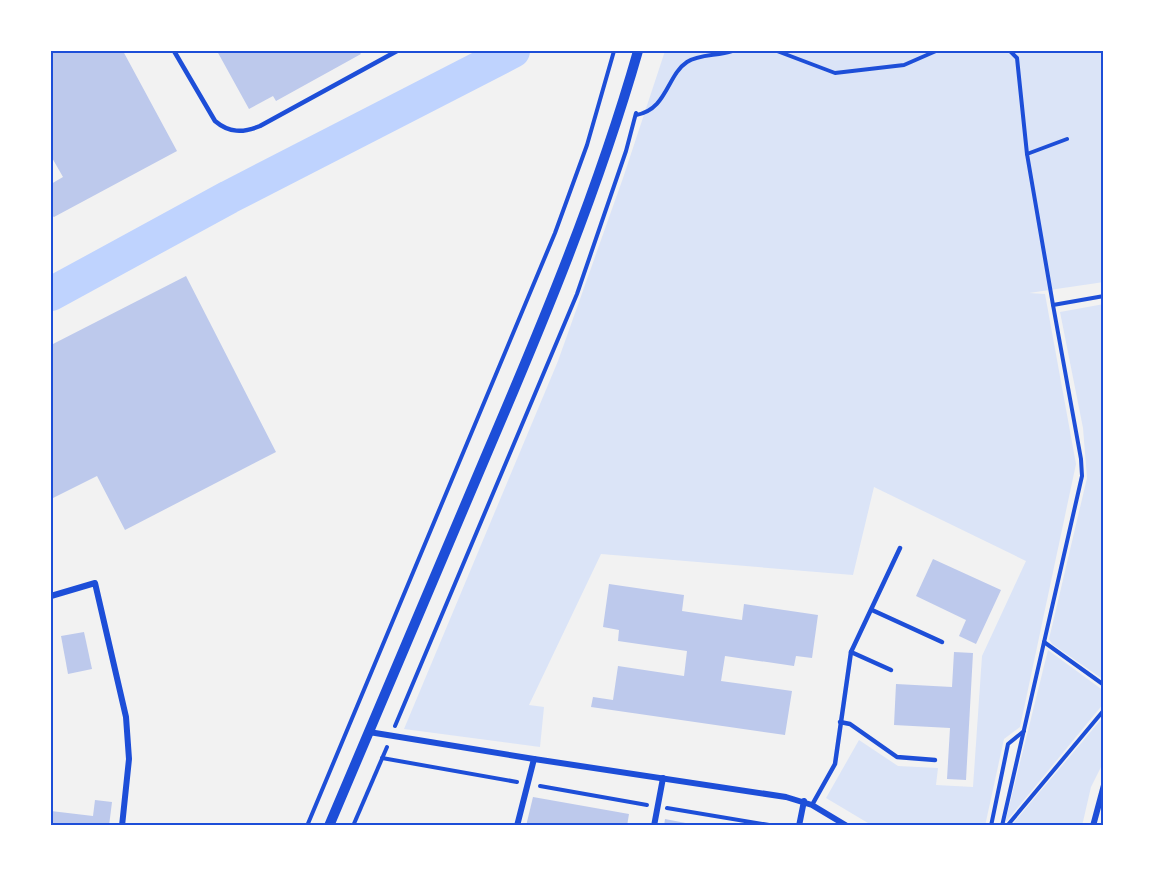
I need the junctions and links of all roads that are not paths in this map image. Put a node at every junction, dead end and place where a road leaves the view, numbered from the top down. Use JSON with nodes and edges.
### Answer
{"nodes":[{"id":1,"x":174,"y":51,"type":"edge"},
{"id":2,"x":397,"y":51,"type":"edge"},
{"id":3,"x":638,"y":51,"type":"edge"},
{"id":4,"x":900,"y":548,"type":"dead end"},
{"id":5,"x":51,"y":596,"type":"edge"},
{"id":6,"x":872,"y":610,"type":"junction"},
{"id":7,"x":942,"y":642,"type":"dead end"},
{"id":8,"x":851,"y":652,"type":"junction"},
{"id":9,"x":891,"y":670,"type":"dead end"},
{"id":10,"x":840,"y":722,"type":"junction"},
{"id":11,"x":369,"y":732,"type":"junction"},
{"id":12,"x":534,"y":759,"type":"junction"},
{"id":13,"x":935,"y":760,"type":"dead end"},
{"id":14,"x":663,"y":778,"type":"junction"},
{"id":15,"x":1104,"y":785,"type":"edge"},
{"id":16,"x":804,"y":801,"type":"junction"},
{"id":17,"x":812,"y":805,"type":"junction"},
{"id":18,"x":122,"y":826,"type":"edge"},
{"id":19,"x":329,"y":826,"type":"edge"},
{"id":20,"x":517,"y":826,"type":"edge"},
{"id":21,"x":654,"y":826,"type":"edge"},
{"id":22,"x":799,"y":826,"type":"edge"},
{"id":23,"x":847,"y":826,"type":"edge"},
{"id":24,"x":1093,"y":826,"type":"edge"}],
"edges":[{"from":1,"to":2,"type":"lane"},
{"from":3,"to":11,"type":"street"},
{"from":4,"to":6,"type":"lane"},
{"from":5,"to":18,"type":"street"},
{"from":6,"to":7,"type":"lane"},
{"from":6,"to":8,"type":"lane"},
{"from":8,"to":9,"type":"lane"},
{"from":8,"to":10,"type":"lane"},
{"from":10,"to":13,"type":"lane"},
{"from":10,"to":17,"type":"lane"},
{"from":11,"to":12,"type":"street"},
{"from":11,"to":19,"type":"street"},
{"from":12,"to":14,"type":"street"},
{"from":12,"to":20,"type":"street"},
{"from":14,"to":16,"type":"street"},
{"from":14,"to":21,"type":"street"},
{"from":15,"to":24,"type":"street"},
{"from":16,"to":17,"type":"street"},
{"from":16,"to":22,"type":"street"},
{"from":17,"to":23,"type":"street"}]}
